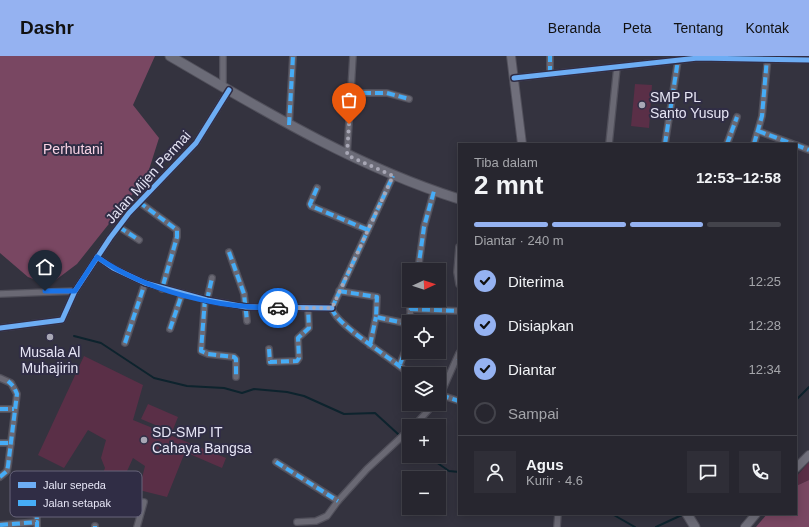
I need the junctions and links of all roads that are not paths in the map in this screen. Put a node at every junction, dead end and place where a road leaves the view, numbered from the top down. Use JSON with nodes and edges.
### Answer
{"nodes":[{"id":1,"x":170,"y":56,"type":"edge"},
{"id":2,"x":223,"y":56,"type":"edge"},
{"id":3,"x":293,"y":56,"type":"edge"},
{"id":4,"x":352,"y":56,"type":"edge"},
{"id":5,"x":511,"y":56,"type":"edge"},
{"id":6,"x":550,"y":56,"type":"edge"},
{"id":7,"x":768,"y":57,"type":"edge"},
{"id":8,"x":678,"y":60,"type":"junction"},
{"id":9,"x":809,"y":60,"type":"edge"},
{"id":10,"x":617,"y":67,"type":"junction"},
{"id":11,"x":550,"y":74,"type":"junction"},
{"id":12,"x":514,"y":78,"type":"junction"},
{"id":13,"x":226,"y":89,"type":"junction"},
{"id":14,"x":351,"y":93,"type":"junction"},
{"id":15,"x":409,"y":99,"type":"dead end"},
{"id":16,"x":737,"y":117,"type":"dead end"},
{"id":17,"x":289,"y":125,"type":"junction"},
{"id":18,"x":758,"y":131,"type":"junction"},
{"id":19,"x":522,"y":143,"type":"edge"},
{"id":20,"x":609,"y":143,"type":"edge"},
{"id":21,"x":665,"y":143,"type":"edge"},
{"id":22,"x":727,"y":143,"type":"edge"},
{"id":23,"x":754,"y":143,"type":"edge"},
{"id":24,"x":790,"y":143,"type":"edge"},
{"id":25,"x":797,"y":145,"type":"edge"},
{"id":26,"x":809,"y":150,"type":"edge"},
{"id":27,"x":347,"y":155,"type":"junction"},
{"id":28,"x":393,"y":176,"type":"junction"},
{"id":29,"x":317,"y":188,"type":"dead end"},
{"id":30,"x":434,"y":191,"type":"junction"},
{"id":31,"x":458,"y":199,"type":"edge"},
{"id":32,"x":139,"y":202,"type":"junction"},
{"id":33,"x":119,"y":227,"type":"junction"},
{"id":34,"x":368,"y":230,"type":"junction"},
{"id":35,"x":139,"y":240,"type":"dead end"},
{"id":36,"x":229,"y":252,"type":"dead end"},
{"id":37,"x":97,"y":257,"type":"junction"},
{"id":38,"x":458,"y":260,"type":"edge"},
{"id":39,"x":419,"y":263,"type":"edge"},
{"id":40,"x":212,"y":278,"type":"dead end"},
{"id":41,"x":458,"y":278,"type":"edge"},
{"id":42,"x":145,"y":283,"type":"junction"},
{"id":43,"x":162,"y":289,"type":"junction"},
{"id":44,"x":75,"y":291,"type":"junction"},
{"id":45,"x":339,"y":291,"type":"junction"},
{"id":46,"x":0,"y":294,"type":"edge"},
{"id":47,"x":182,"y":294,"type":"junction"},
{"id":48,"x":206,"y":299,"type":"junction"},
{"id":49,"x":246,"y":307,"type":"junction"},
{"id":50,"x":308,"y":308,"type":"junction"},
{"id":51,"x":332,"y":308,"type":"junction"},
{"id":52,"x":410,"y":309,"type":"joint"},
{"id":53,"x":458,"y":311,"type":"edge"},
{"id":54,"x":410,"y":315,"type":"edge"},
{"id":55,"x":376,"y":317,"type":"junction"},
{"id":56,"x":247,"y":321,"type":"dead end"},
{"id":57,"x":402,"y":322,"type":"edge"},
{"id":58,"x":0,"y":328,"type":"edge"},
{"id":59,"x":170,"y":328,"type":"dead end"},
{"id":60,"x":125,"y":343,"type":"dead end"},
{"id":61,"x":370,"y":345,"type":"junction"},
{"id":62,"x":269,"y":349,"type":"dead end"},
{"id":63,"x":402,"y":359,"type":"edge"},
{"id":64,"x":458,"y":359,"type":"edge"},
{"id":65,"x":400,"y":364,"type":"junction"},
{"id":66,"x":403,"y":367,"type":"edge"},
{"id":67,"x":236,"y":377,"type":"dead end"},
{"id":68,"x":0,"y":378,"type":"edge"},
{"id":69,"x":446,"y":384,"type":"edge"},
{"id":70,"x":446,"y":399,"type":"edge"},
{"id":71,"x":458,"y":402,"type":"edge"},
{"id":72,"x":14,"y":409,"type":"junction"},
{"id":73,"x":0,"y":410,"type":"edge"},
{"id":74,"x":428,"y":411,"type":"edge"},
{"id":75,"x":420,"y":419,"type":"edge"},
{"id":76,"x":402,"y":436,"type":"edge"},
{"id":77,"x":0,"y":443,"type":"edge"},
{"id":78,"x":11,"y":443,"type":"junction"},
{"id":79,"x":809,"y":455,"type":"edge"},
{"id":80,"x":276,"y":462,"type":"dead end"},
{"id":81,"x":797,"y":467,"type":"edge"},
{"id":82,"x":0,"y":477,"type":"edge"},
{"id":83,"x":338,"y":501,"type":"junction"},
{"id":84,"x":144,"y":502,"type":"dead end"},
{"id":85,"x":142,"y":510,"type":"edge"},
{"id":86,"x":558,"y":515,"type":"edge"},
{"id":87,"x":755,"y":515,"type":"edge"},
{"id":88,"x":688,"y":516,"type":"edge"},
{"id":89,"x":140,"y":517,"type":"edge"},
{"id":90,"x":297,"y":522,"type":"dead end"},
{"id":91,"x":37,"y":524,"type":"edge"},
{"id":92,"x":0,"y":525,"type":"edge"},
{"id":93,"x":138,"y":527,"type":"edge"},
{"id":94,"x":557,"y":527,"type":"edge"},
{"id":95,"x":695,"y":527,"type":"edge"},
{"id":96,"x":745,"y":527,"type":"edge"}],
"edges":[{"from":1,"to":13,"type":"main road"},
{"from":2,"to":13,"type":"street"},
{"from":3,"to":17,"type":"street"},
{"from":4,"to":14,"type":"street"},
{"from":5,"to":12,"type":"street"},
{"from":6,"to":11,"type":"street"},
{"from":7,"to":8,"type":"street"},
{"from":7,"to":9,"type":"street"},
{"from":7,"to":18,"type":"street"},
{"from":8,"to":10,"type":"street"},
{"from":8,"to":21,"type":"street"},
{"from":10,"to":11,"type":"street"},
{"from":10,"to":20,"type":"street"},
{"from":11,"to":12,"type":"street"},
{"from":12,"to":19,"type":"street"},
{"from":13,"to":17,"type":"main road"},
{"from":13,"to":32,"type":"street","name":"Jalan Mijen Permai"},
{"from":14,"to":15,"type":"street"},
{"from":14,"to":27,"type":"street"},
{"from":16,"to":22,"type":"street"},
{"from":17,"to":27,"type":"main road"},
{"from":18,"to":23,"type":"street"},
{"from":18,"to":24,"type":"street"},
{"from":25,"to":26,"type":"street"},
{"from":27,"to":28,"type":"main road"},
{"from":28,"to":30,"type":"main road"},
{"from":28,"to":34,"type":"street"},
{"from":29,"to":34,"type":"street"},
{"from":30,"to":31,"type":"main road"},
{"from":30,"to":39,"type":"street"},
{"from":32,"to":33,"type":"street","name":"Jalan Mijen Permai"},
{"from":32,"to":43,"type":"street"},
{"from":33,"to":35,"type":"street"},
{"from":33,"to":37,"type":"street","name":"Jalan Mijen Permai"},
{"from":34,"to":45,"type":"street"},
{"from":36,"to":49,"type":"street"},
{"from":37,"to":42,"type":"street"},
{"from":37,"to":44,"type":"street","name":"Jalan Mijen Permai"},
{"from":38,"to":41,"type":"street"},
{"from":40,"to":48,"type":"street"},
{"from":42,"to":43,"type":"street"},
{"from":42,"to":60,"type":"street"},
{"from":43,"to":47,"type":"street"},
{"from":44,"to":46,"type":"street"},
{"from":44,"to":58,"type":"street","name":"Jalan Mijen Permai"},
{"from":45,"to":51,"type":"street"},
{"from":45,"to":55,"type":"street"},
{"from":47,"to":48,"type":"street"},
{"from":47,"to":59,"type":"street"},
{"from":48,"to":49,"type":"street"},
{"from":48,"to":67,"type":"street"},
{"from":49,"to":50,"type":"street"},
{"from":49,"to":56,"type":"street"},
{"from":50,"to":51,"type":"street"},
{"from":50,"to":62,"type":"street"},
{"from":51,"to":61,"type":"street"},
{"from":52,"to":53,"type":"street"},
{"from":52,"to":54,"type":"street"},
{"from":55,"to":57,"type":"street"},
{"from":55,"to":61,"type":"street"},
{"from":61,"to":65,"type":"street"},
{"from":63,"to":65,"type":"street"},
{"from":64,"to":69,"type":"street"},
{"from":65,"to":66,"type":"street"},
{"from":68,"to":72,"type":"street"},
{"from":70,"to":71,"type":"street"},
{"from":72,"to":73,"type":"street"},
{"from":72,"to":78,"type":"street"},
{"from":74,"to":75,"type":"street"},
{"from":76,"to":83,"type":"street"},
{"from":77,"to":78,"type":"street"},
{"from":78,"to":82,"type":"street"},
{"from":79,"to":81,"type":"street"},
{"from":80,"to":83,"type":"street"},
{"from":83,"to":90,"type":"street"},
{"from":84,"to":85,"type":"street"},
{"from":86,"to":94,"type":"street"},
{"from":87,"to":96,"type":"street"},
{"from":88,"to":95,"type":"main road"},
{"from":89,"to":93,"type":"street"},
{"from":91,"to":92,"type":"street"}]}
